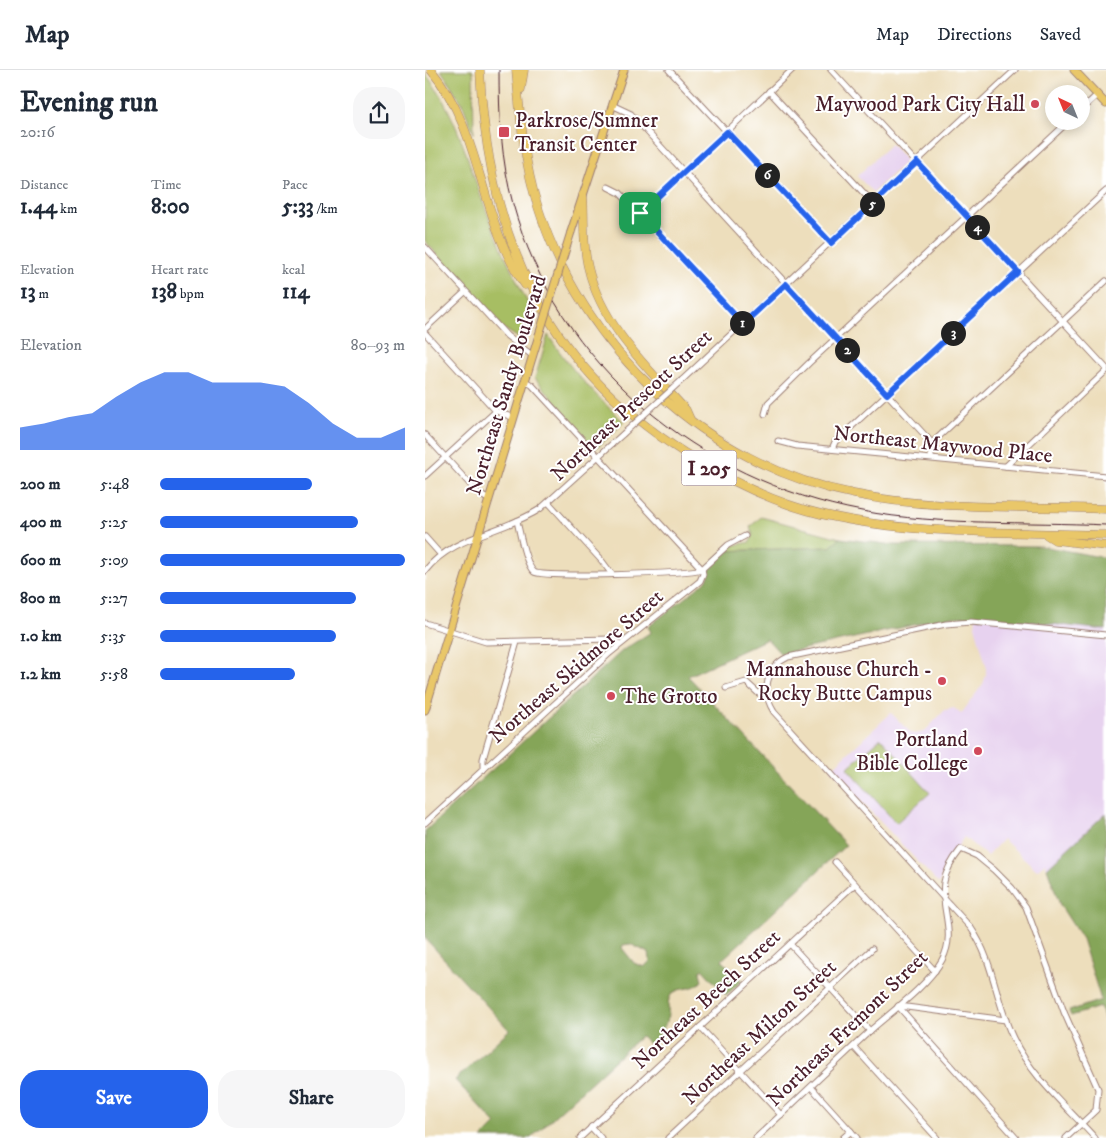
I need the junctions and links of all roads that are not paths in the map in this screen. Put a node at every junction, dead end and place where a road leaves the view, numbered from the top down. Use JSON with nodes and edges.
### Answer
{"nodes":[{"id":1,"x":431,"y":70,"type":"edge"},
{"id":2,"x":481,"y":70,"type":"edge"},
{"id":3,"x":516,"y":70,"type":"edge"},
{"id":4,"x":524,"y":70,"type":"edge"},
{"id":5,"x":624,"y":70,"type":"edge"},
{"id":6,"x":669,"y":70,"type":"edge"},
{"id":7,"x":792,"y":70,"type":"edge"},
{"id":8,"x":831,"y":70,"type":"edge"},
{"id":9,"x":1015,"y":70,"type":"edge"},
{"id":10,"x":1075,"y":70,"type":"edge"},
{"id":11,"x":769,"y":91,"type":"junction"},
{"id":12,"x":1097,"y":95,"type":"junction"},
{"id":13,"x":1090,"y":102,"type":"edge"},
{"id":14,"x":519,"y":104,"type":"junction"},
{"id":15,"x":1106,"y":104,"type":"edge"},
{"id":16,"x":613,"y":105,"type":"junction"},
{"id":17,"x":1059,"y":130,"type":"edge"},
{"id":18,"x":727,"y":132,"type":"junction"},
{"id":19,"x":917,"y":162,"type":"junction"},
{"id":20,"x":683,"y":172,"type":"junction"},
{"id":21,"x":608,"y":187,"type":"dead end"},
{"id":22,"x":1106,"y":190,"type":"edge"},
{"id":23,"x":583,"y":195,"type":"junction"},
{"id":24,"x":873,"y":203,"type":"junction"},
{"id":25,"x":640,"y":213,"type":"junction"},
{"id":26,"x":967,"y":217,"type":"junction"},
{"id":27,"x":831,"y":243,"type":"junction"},
{"id":28,"x":426,"y":250,"type":"edge"},
{"id":29,"x":1018,"y":272,"type":"junction"},
{"id":30,"x":1106,"y":281,"type":"edge"},
{"id":31,"x":786,"y":284,"type":"junction"},
{"id":32,"x":465,"y":292,"type":"junction"},
{"id":33,"x":536,"y":298,"type":"junction"},
{"id":34,"x":1063,"y":321,"type":"junction"},
{"id":35,"x":743,"y":324,"type":"junction"},
{"id":36,"x":425,"y":329,"type":"edge"},
{"id":37,"x":425,"y":333,"type":"edge"},
{"id":38,"x":836,"y":338,"type":"junction"},
{"id":39,"x":533,"y":356,"type":"junction"},
{"id":40,"x":1106,"y":370,"type":"edge"},
{"id":41,"x":525,"y":381,"type":"junction"},
{"id":42,"x":887,"y":394,"type":"junction"},
{"id":43,"x":496,"y":411,"type":"junction"},
{"id":44,"x":765,"y":414,"type":"dead end"},
{"id":45,"x":514,"y":418,"type":"junction"},
{"id":46,"x":691,"y":420,"type":"junction"},
{"id":47,"x":425,"y":435,"type":"edge"},
{"id":48,"x":778,"y":441,"type":"dead end"},
{"id":49,"x":931,"y":443,"type":"junction"},
{"id":50,"x":832,"y":449,"type":"junction"},
{"id":51,"x":599,"y":457,"type":"junction"},
{"id":52,"x":446,"y":458,"type":"junction"},
{"id":53,"x":931,"y":458,"type":"junction"},
{"id":54,"x":1007,"y":466,"type":"junction"},
{"id":55,"x":425,"y":476,"type":"edge"},
{"id":56,"x":1106,"y":476,"type":"edge"},
{"id":57,"x":489,"y":500,"type":"junction"},
{"id":58,"x":549,"y":503,"type":"junction"},
{"id":59,"x":1106,"y":509,"type":"edge"},
{"id":60,"x":517,"y":521,"type":"junction"},
{"id":61,"x":1045,"y":534,"type":"junction"},
{"id":62,"x":1106,"y":535,"type":"edge"},
{"id":63,"x":478,"y":536,"type":"junction"},
{"id":64,"x":745,"y":536,"type":"dead end"},
{"id":65,"x":425,"y":537,"type":"edge"},
{"id":66,"x":1106,"y":546,"type":"edge"},
{"id":67,"x":441,"y":555,"type":"junction"},
{"id":68,"x":702,"y":570,"type":"junction"},
{"id":69,"x":425,"y":571,"type":"edge"},
{"id":70,"x":611,"y":573,"type":"junction"},
{"id":71,"x":425,"y":623,"type":"edge"},
{"id":72,"x":449,"y":631,"type":"junction"},
{"id":73,"x":1106,"y":636,"type":"edge"},
{"id":74,"x":517,"y":642,"type":"junction"},
{"id":75,"x":620,"y":644,"type":"junction"},
{"id":76,"x":726,"y":688,"type":"dead end"},
{"id":77,"x":766,"y":693,"type":"junction"},
{"id":78,"x":425,"y":710,"type":"edge"},
{"id":79,"x":483,"y":770,"type":"junction"},
{"id":80,"x":425,"y":823,"type":"edge"},
{"id":81,"x":835,"y":862,"type":"dead end"},
{"id":82,"x":855,"y":884,"type":"junction"},
{"id":83,"x":944,"y":897,"type":"junction"},
{"id":84,"x":790,"y":944,"type":"junction"},
{"id":85,"x":872,"y":949,"type":"dead end"},
{"id":86,"x":935,"y":971,"type":"junction"},
{"id":87,"x":830,"y":988,"type":"junction"},
{"id":88,"x":898,"y":1006,"type":"junction"},
{"id":89,"x":1006,"y":1020,"type":"junction"},
{"id":90,"x":701,"y":1027,"type":"junction"},
{"id":91,"x":870,"y":1031,"type":"junction"},
{"id":92,"x":854,"y":1047,"type":"junction"},
{"id":93,"x":741,"y":1070,"type":"junction"},
{"id":94,"x":811,"y":1087,"type":"junction"},
{"id":95,"x":781,"y":1115,"type":"junction"},
{"id":96,"x":1082,"y":1124,"type":"junction"},
{"id":97,"x":591,"y":1127,"type":"junction"},
{"id":98,"x":851,"y":1131,"type":"junction"},
{"id":99,"x":580,"y":1138,"type":"edge"},
{"id":100,"x":601,"y":1138,"type":"edge"},
{"id":101,"x":668,"y":1138,"type":"edge"},
{"id":102,"x":755,"y":1138,"type":"edge"},
{"id":103,"x":843,"y":1138,"type":"edge"},
{"id":104,"x":857,"y":1138,"type":"edge"},
{"id":105,"x":937,"y":1138,"type":"edge"},
{"id":106,"x":1016,"y":1138,"type":"edge"},
{"id":107,"x":1066,"y":1138,"type":"edge"},
{"id":108,"x":1095,"y":1138,"type":"edge"}],
"edges":[{"from":1,"to":33,"type":"highway"},
{"from":2,"to":33,"type":"highway","number":"I 205"},
{"from":3,"to":14,"type":"highway","number":"I 205"},
{"from":4,"to":14,"type":"highway"},
{"from":5,"to":16,"type":"main road","name":"Northeast Sandy Boulevard"},
{"from":6,"to":18,"type":"street"},
{"from":7,"to":11,"type":"street"},
{"from":8,"to":19,"type":"street"},
{"from":9,"to":19,"type":"street","name":"Northeast Prescott Street"},
{"from":10,"to":12,"type":"main road"},
{"from":11,"to":18,"type":"street"},
{"from":11,"to":24,"type":"street"},
{"from":12,"to":13,"type":"street"},
{"from":12,"to":15,"type":"main road"},
{"from":14,"to":46,"type":"highway","number":"I 205"},
{"from":16,"to":20,"type":"street"},
{"from":16,"to":23,"type":"main road","name":"Northeast Sandy Boulevard"},
{"from":17,"to":26,"type":"street"},
{"from":18,"to":20,"type":"street"},
{"from":18,"to":27,"type":"street"},
{"from":19,"to":24,"type":"street","name":"Northeast Prescott Street"},
{"from":19,"to":26,"type":"street"},
{"from":20,"to":25,"type":"street"},
{"from":20,"to":31,"type":"street"},
{"from":21,"to":25,"type":"street"},
{"from":22,"to":29,"type":"street"},
{"from":23,"to":39,"type":"main road","name":"Northeast Sandy Boulevard","bridge":true},
{"from":23,"to":46,"type":"highway"},
{"from":24,"to":27,"type":"street","name":"Northeast Prescott Street"},
{"from":25,"to":35,"type":"street"},
{"from":26,"to":29,"type":"street"},
{"from":26,"to":38,"type":"street"},
{"from":27,"to":31,"type":"street","name":"Northeast Prescott Street"},
{"from":28,"to":32,"type":"street"},
{"from":29,"to":34,"type":"street"},
{"from":29,"to":42,"type":"street"},
{"from":30,"to":34,"type":"street"},
{"from":31,"to":35,"type":"street","name":"Northeast Prescott Street"},
{"from":31,"to":38,"type":"street"},
{"from":32,"to":36,"type":"street"},
{"from":32,"to":39,"type":"street"},
{"from":33,"to":61,"type":"highway","number":"I 205"},
{"from":34,"to":40,"type":"street"},
{"from":34,"to":49,"type":"street"},
{"from":35,"to":51,"type":"street","name":"Northeast Prescott Street","bridge":true},
{"from":37,"to":43,"type":"street"},
{"from":38,"to":42,"type":"street"},
{"from":38,"to":44,"type":"street"},
{"from":39,"to":41,"type":"main road","name":"Northeast Sandy Boulevard"},
{"from":40,"to":54,"type":"street"},
{"from":41,"to":45,"type":"main road","name":"Northeast Sandy Boulevard"},
{"from":41,"to":51,"type":"street"},
{"from":42,"to":49,"type":"street"},
{"from":42,"to":50,"type":"street"},
{"from":43,"to":45,"type":"street"},
{"from":43,"to":52,"type":"street"},
{"from":45,"to":57,"type":"main road","name":"Northeast Sandy Boulevard"},
{"from":46,"to":59,"type":"highway","number":"I 205"},
{"from":47,"to":52,"type":"street"},
{"from":48,"to":50,"type":"street","name":"Northeast Maywood Place"},
{"from":49,"to":53,"type":"street"},
{"from":50,"to":53,"type":"street","name":"Northeast Maywood Place"},
{"from":51,"to":58,"type":"street","name":"Northeast Prescott Street"},
{"from":51,"to":68,"type":"street"},
{"from":52,"to":55,"type":"street"},
{"from":52,"to":57,"type":"street"},
{"from":53,"to":54,"type":"street","name":"Northeast Maywood Place"},
{"from":54,"to":56,"type":"street","name":"Northeast Maywood Place"},
{"from":57,"to":63,"type":"main road","name":"Northeast Sandy Boulevard"},
{"from":58,"to":60,"type":"street","name":"Northeast Prescott Street"},
{"from":58,"to":70,"type":"street"},
{"from":60,"to":63,"type":"street","name":"Northeast Prescott Street"},
{"from":60,"to":70,"type":"street"},
{"from":61,"to":62,"type":"highway","number":"I 205"},
{"from":61,"to":66,"type":"highway"},
{"from":63,"to":67,"type":"street","name":"Northeast Prescott Street"},
{"from":63,"to":72,"type":"main road","name":"Northeast Sandy Boulevard"},
{"from":64,"to":68,"type":"street","name":"Northeast Skidmore Street"},
{"from":65,"to":67,"type":"street"},
{"from":67,"to":69,"type":"street","name":"Northeast Prescott Street"},
{"from":68,"to":70,"type":"street"},
{"from":68,"to":75,"type":"street","name":"Northeast Skidmore Street"},
{"from":71,"to":72,"type":"street"},
{"from":72,"to":74,"type":"street"},
{"from":72,"to":78,"type":"main road","name":"Northeast Sandy Boulevard"},
{"from":73,"to":77,"type":"street"},
{"from":74,"to":75,"type":"street"},
{"from":74,"to":79,"type":"street"},
{"from":75,"to":79,"type":"street","name":"Northeast Skidmore Street"},
{"from":76,"to":77,"type":"street"},
{"from":77,"to":83,"type":"street"},
{"from":79,"to":80,"type":"street","name":"Northeast Skidmore Street"},
{"from":81,"to":82,"type":"street"},
{"from":82,"to":84,"type":"street","name":"Northeast Beech Street"},
{"from":82,"to":86,"type":"street"},
{"from":83,"to":86,"type":"street","name":"Northeast Fremont Street"},
{"from":83,"to":89,"type":"street"},
{"from":83,"to":96,"type":"street","name":"Northeast Fremont Street"},
{"from":84,"to":87,"type":"street"},
{"from":84,"to":90,"type":"street","name":"Northeast Beech Street"},
{"from":85,"to":87,"type":"street","name":"Northeast Milton Street"},
{"from":86,"to":88,"type":"street","name":"Northeast Fremont Street"},
{"from":87,"to":91,"type":"street"},
{"from":87,"to":93,"type":"street","name":"Northeast Milton Street"},
{"from":88,"to":89,"type":"street"},
{"from":88,"to":91,"type":"street","name":"Northeast Fremont Street"},
{"from":88,"to":106,"type":"street"},
{"from":89,"to":96,"type":"street"},
{"from":90,"to":93,"type":"street"},
{"from":90,"to":97,"type":"street","name":"Northeast Beech Street"},
{"from":91,"to":92,"type":"street","name":"Northeast Fremont Street"},
{"from":92,"to":94,"type":"street","name":"Northeast Fremont Street"},
{"from":92,"to":105,"type":"street"},
{"from":93,"to":95,"type":"street"},
{"from":93,"to":101,"type":"street","name":"Northeast Milton Street"},
{"from":94,"to":95,"type":"street","name":"Northeast Fremont Street"},
{"from":94,"to":98,"type":"street"},
{"from":95,"to":102,"type":"street","name":"Northeast Fremont Street"},
{"from":96,"to":107,"type":"street"},
{"from":96,"to":108,"type":"street"},
{"from":97,"to":99,"type":"street","name":"Northeast Beech Street"},
{"from":97,"to":100,"type":"street"},
{"from":98,"to":103,"type":"street"},
{"from":98,"to":104,"type":"street"}]}
